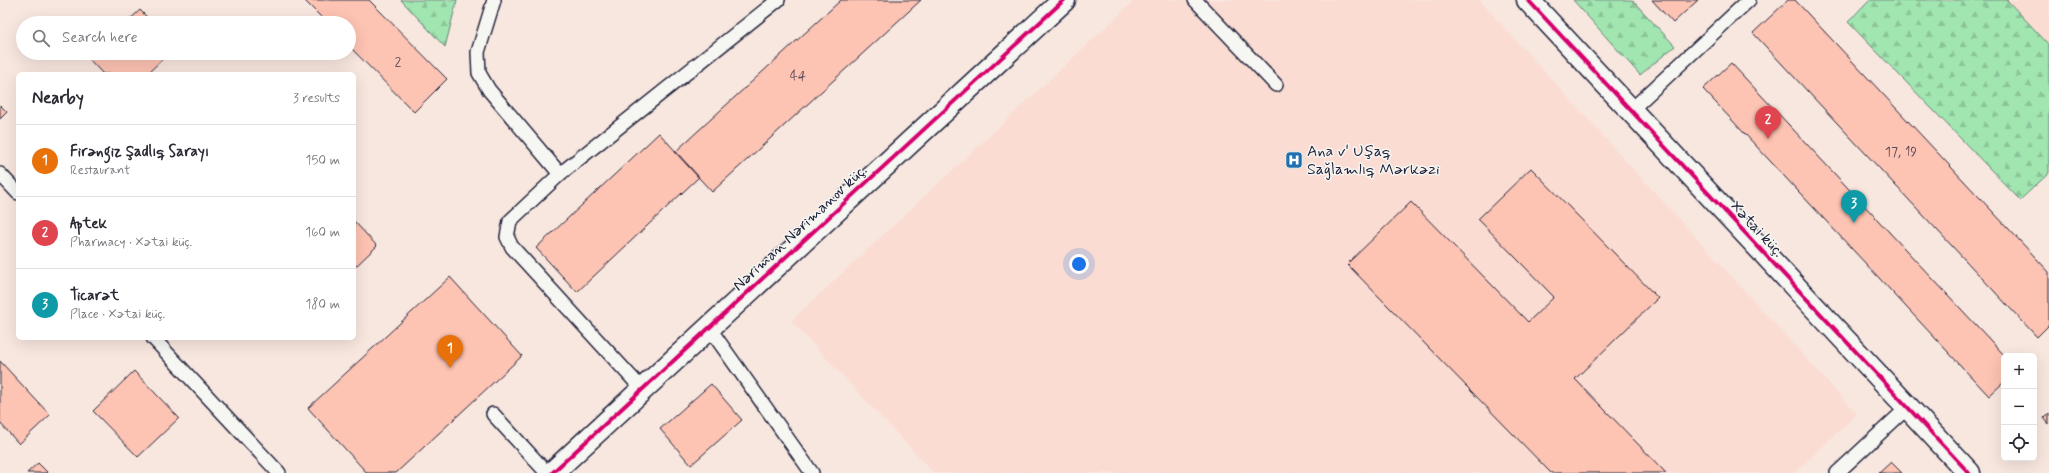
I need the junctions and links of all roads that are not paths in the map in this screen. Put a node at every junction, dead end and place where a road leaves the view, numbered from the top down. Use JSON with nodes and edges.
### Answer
{"nodes":[{"id":1,"x":494,"y":0,"type":"edge"},
{"id":2,"x":778,"y":0,"type":"edge"},
{"id":3,"x":1064,"y":0,"type":"edge"},
{"id":4,"x":1195,"y":0,"type":"edge"},
{"id":5,"x":1528,"y":0,"type":"edge"},
{"id":6,"x":1749,"y":0,"type":"edge"},
{"id":7,"x":1276,"y":85,"type":"dead end"},
{"id":8,"x":1630,"y":111,"type":"junction"},
{"id":9,"x":0,"y":174,"type":"edge"},
{"id":10,"x":560,"y":174,"type":"junction"},
{"id":11,"x":16,"y":191,"type":"edge"},
{"id":12,"x":710,"y":329,"type":"junction"},
{"id":13,"x":155,"y":340,"type":"edge"},
{"id":14,"x":643,"y":390,"type":"junction"},
{"id":15,"x":1908,"y":407,"type":"junction"},
{"id":16,"x":493,"y":414,"type":"dead end"},
{"id":17,"x":279,"y":473,"type":"edge"},
{"id":18,"x":547,"y":473,"type":"edge"},
{"id":19,"x":552,"y":473,"type":"edge"},
{"id":20,"x":812,"y":473,"type":"edge"},
{"id":21,"x":1837,"y":473,"type":"edge"},
{"id":22,"x":1969,"y":473,"type":"edge"}],
"edges":[{"from":1,"to":10,"type":"lane"},
{"from":2,"to":10,"type":"lane"},
{"from":3,"to":12,"type":"street","name":"Nəriman Nərimanov küç."},
{"from":4,"to":7,"type":"lane"},
{"from":5,"to":8,"type":"street","name":"Xətai küç."},
{"from":6,"to":8,"type":"lane"},
{"from":8,"to":15,"type":"street","name":"Xətai küç."},
{"from":9,"to":11,"type":"lane"},
{"from":10,"to":14,"type":"lane"},
{"from":12,"to":14,"type":"street","name":"Nəriman Nərimanov küç."},
{"from":12,"to":20,"type":"lane"},
{"from":13,"to":17,"type":"lane"},
{"from":14,"to":19,"type":"street","name":"Nəriman Nərimanov küç."},
{"from":15,"to":21,"type":"lane"},
{"from":15,"to":22,"type":"street","name":"Xətai küç."},
{"from":16,"to":18,"type":"lane"}]}
